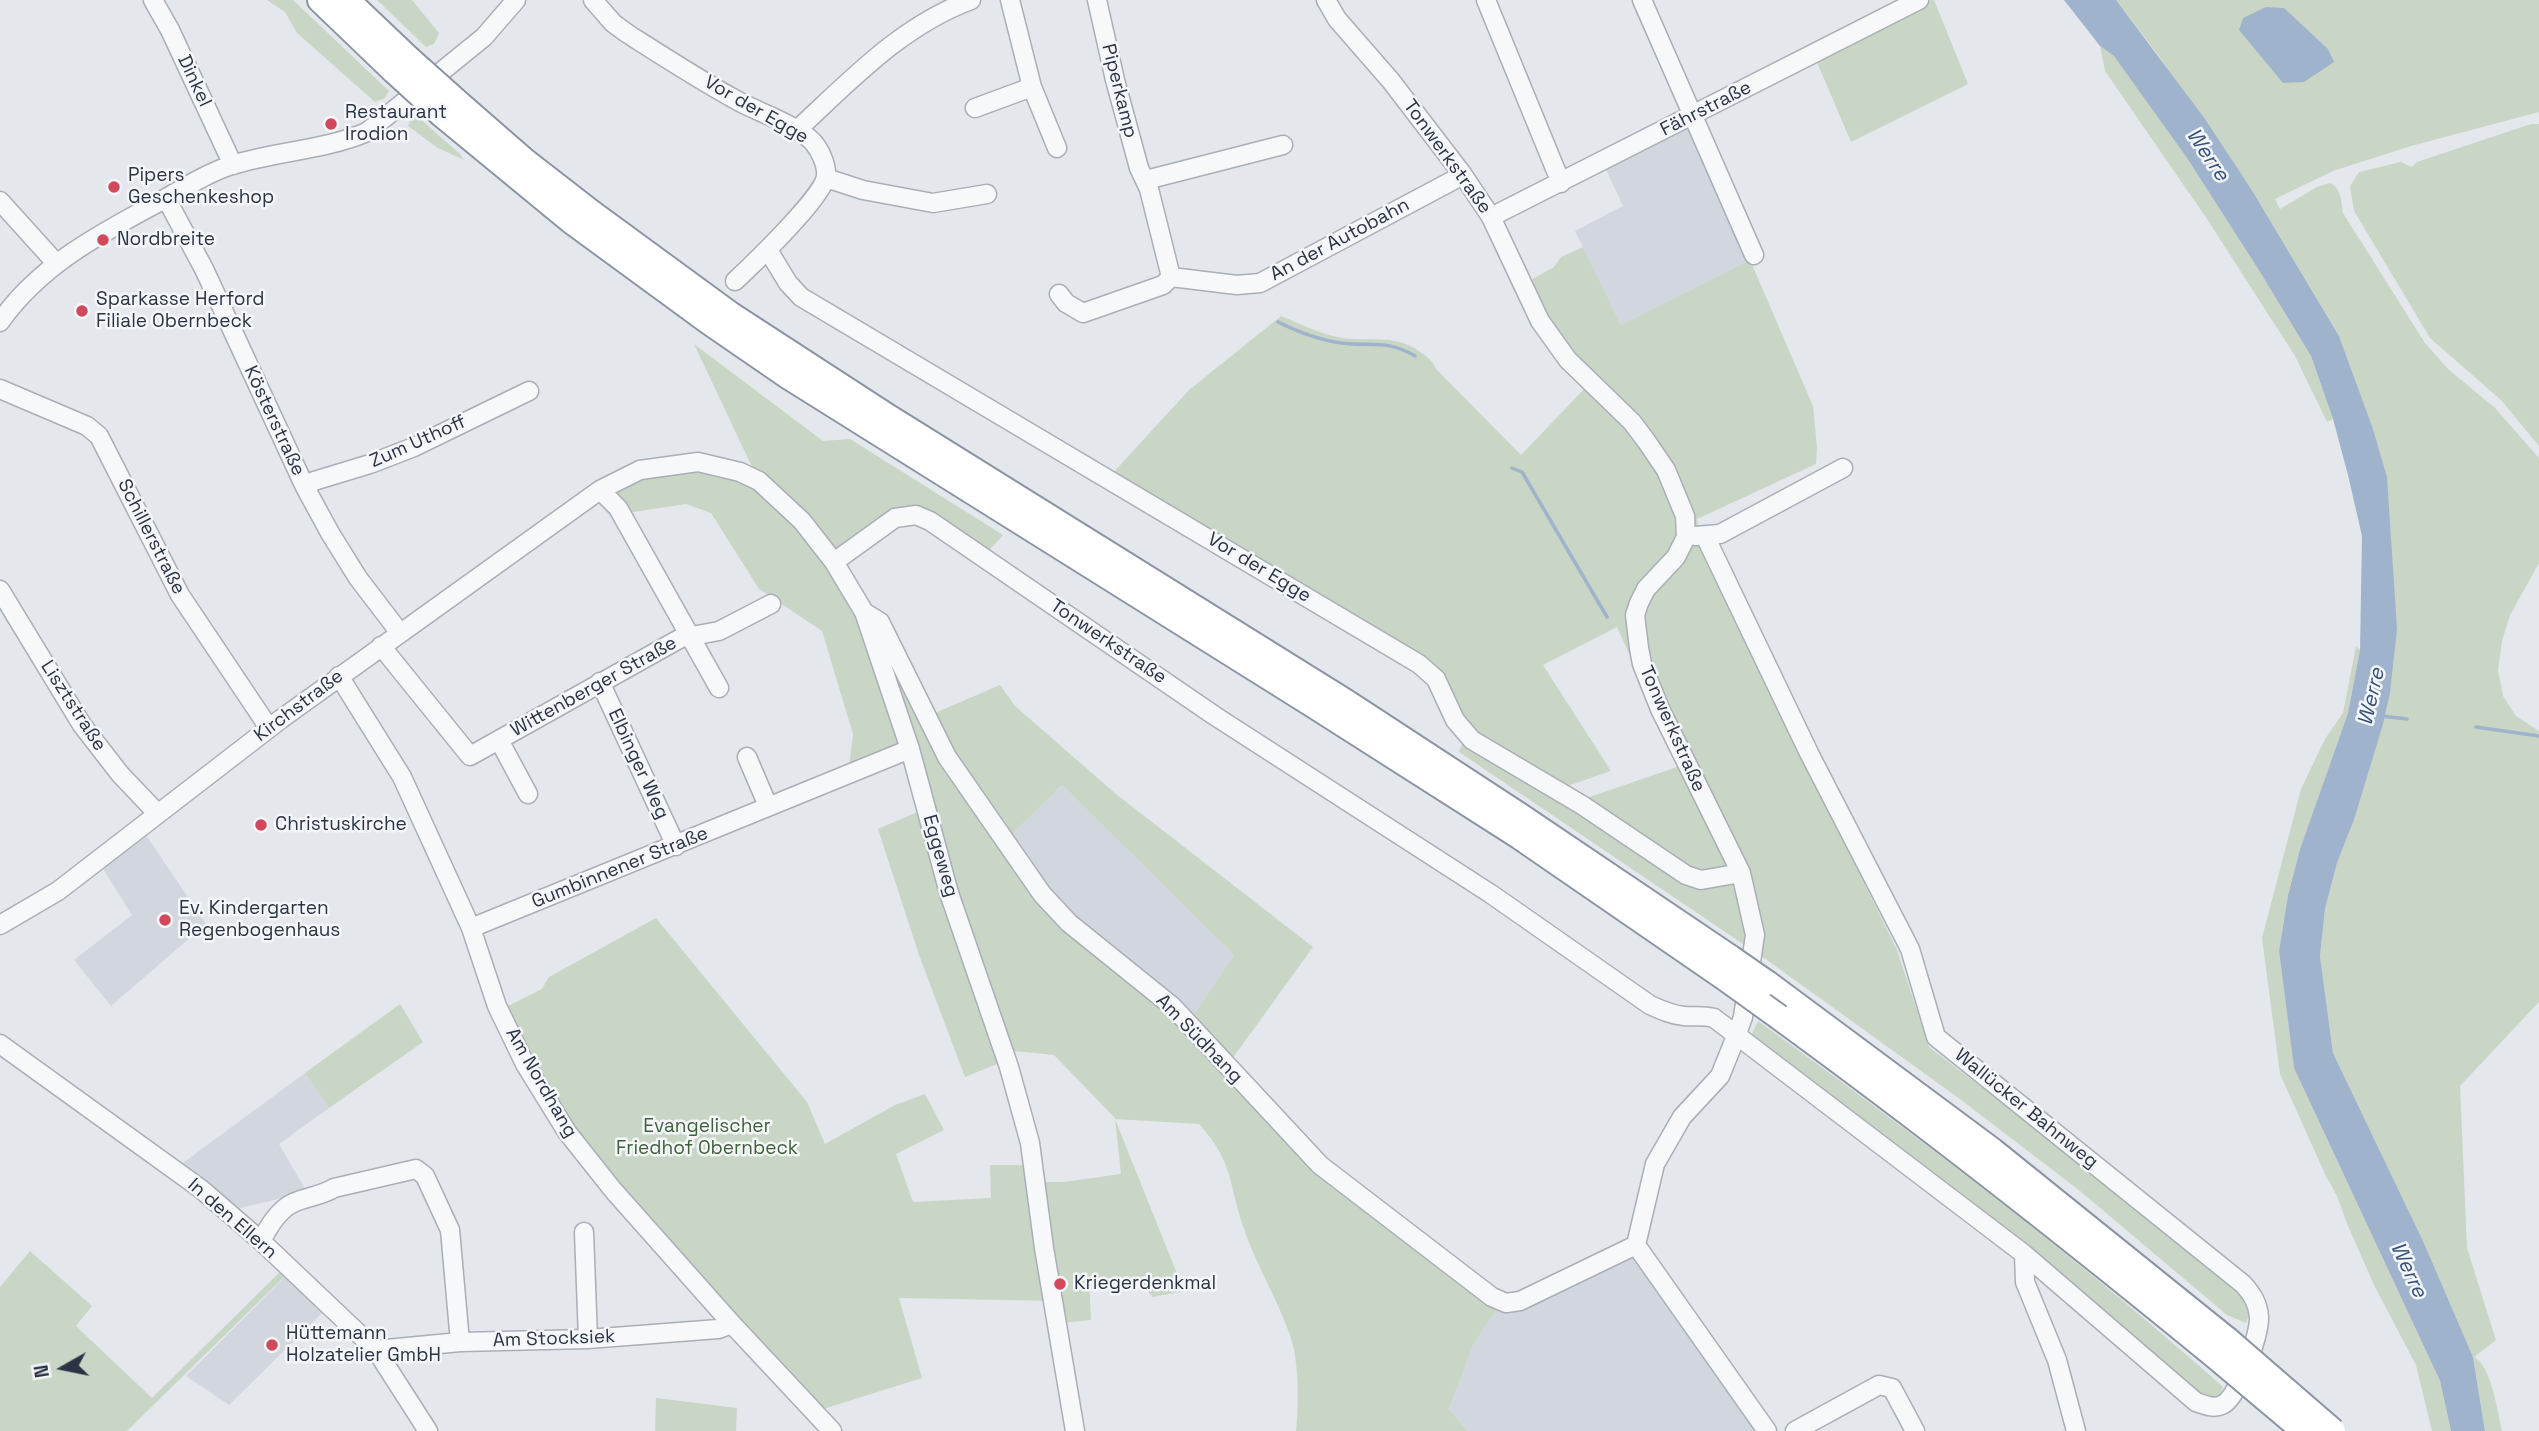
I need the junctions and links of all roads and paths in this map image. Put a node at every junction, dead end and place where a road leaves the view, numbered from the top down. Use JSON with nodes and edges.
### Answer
{"nodes":[{"id":1,"x":153,"y":0,"type":"edge"},
{"id":2,"x":320,"y":0,"type":"edge"},
{"id":3,"x":347,"y":0,"type":"edge"},
{"id":4,"x":516,"y":0,"type":"edge"},
{"id":5,"x":593,"y":0,"type":"edge"},
{"id":6,"x":971,"y":0,"type":"edge"},
{"id":7,"x":1010,"y":0,"type":"edge"},
{"id":8,"x":1097,"y":0,"type":"edge"},
{"id":9,"x":1326,"y":0,"type":"edge"},
{"id":10,"x":1486,"y":0,"type":"edge"},
{"id":11,"x":1919,"y":0,"type":"edge"},
{"id":12,"x":1643,"y":1,"type":"edge"},
{"id":13,"x":401,"y":65,"type":"junction"},
{"id":14,"x":1032,"y":87,"type":"junction"},
{"id":15,"x":975,"y":108,"type":"dead end"},
{"id":16,"x":1692,"y":116,"type":"junction"},
{"id":17,"x":798,"y":129,"type":"junction"},
{"id":18,"x":1283,"y":145,"type":"dead end"},
{"id":19,"x":1057,"y":148,"type":"dead end"},
{"id":20,"x":233,"y":164,"type":"junction"},
{"id":21,"x":1463,"y":175,"type":"junction"},
{"id":22,"x":826,"y":178,"type":"junction"},
{"id":23,"x":1146,"y":180,"type":"junction"},
{"id":24,"x":1561,"y":183,"type":"junction"},
{"id":25,"x":988,"y":194,"type":"dead end"},
{"id":26,"x":166,"y":198,"type":"junction"},
{"id":27,"x":0,"y":201,"type":"edge"},
{"id":28,"x":1491,"y":217,"type":"junction"},
{"id":29,"x":768,"y":250,"type":"junction"},
{"id":30,"x":1754,"y":255,"type":"dead end"},
{"id":31,"x":56,"y":263,"type":"junction"},
{"id":32,"x":1171,"y":278,"type":"junction"},
{"id":33,"x":735,"y":281,"type":"dead end"},
{"id":34,"x":1059,"y":293,"type":"dead end"},
{"id":35,"x":0,"y":322,"type":"edge"},
{"id":36,"x":0,"y":389,"type":"edge"},
{"id":37,"x":529,"y":391,"type":"dead end"},
{"id":38,"x":1843,"y":468,"type":"dead end"},
{"id":39,"x":305,"y":487,"type":"junction"},
{"id":40,"x":600,"y":490,"type":"junction"},
{"id":41,"x":1704,"y":536,"type":"junction"},
{"id":42,"x":1686,"y":537,"type":"junction"},
{"id":43,"x":834,"y":562,"type":"junction"},
{"id":44,"x":0,"y":590,"type":"edge"},
{"id":45,"x":771,"y":604,"type":"dead end"},
{"id":46,"x":864,"y":612,"type":"junction"},
{"id":47,"x":400,"y":633,"type":"junction"},
{"id":48,"x":690,"y":638,"type":"junction"},
{"id":49,"x":381,"y":646,"type":"junction"},
{"id":50,"x":339,"y":676,"type":"junction"},
{"id":51,"x":600,"y":682,"type":"junction"},
{"id":52,"x":719,"y":688,"type":"dead end"},
{"id":53,"x":269,"y":728,"type":"junction"},
{"id":54,"x":499,"y":740,"type":"junction"},
{"id":55,"x":910,"y":749,"type":"junction"},
{"id":56,"x":747,"y":757,"type":"dead end"},
{"id":57,"x":528,"y":794,"type":"dead end"},
{"id":58,"x":768,"y":806,"type":"junction"},
{"id":59,"x":158,"y":814,"type":"junction"},
{"id":60,"x":676,"y":846,"type":"junction"},
{"id":61,"x":1741,"y":873,"type":"junction"},
{"id":62,"x":0,"y":925,"type":"edge"},
{"id":63,"x":471,"y":928,"type":"junction"},
{"id":64,"x":1727,"y":967,"type":"junction"},
{"id":65,"x":1737,"y":1034,"type":"junction"},
{"id":66,"x":0,"y":1044,"type":"edge"},
{"id":67,"x":584,"y":1232,"type":"dead end"},
{"id":68,"x":261,"y":1241,"type":"junction"},
{"id":69,"x":1636,"y":1245,"type":"junction"},
{"id":70,"x":2024,"y":1254,"type":"junction"},
{"id":71,"x":732,"y":1324,"type":"junction"},
{"id":72,"x":588,"y":1339,"type":"junction"},
{"id":73,"x":460,"y":1342,"type":"junction"},
{"id":74,"x":376,"y":1350,"type":"junction"},
{"id":75,"x":2225,"y":1351,"type":"junction"},
{"id":76,"x":428,"y":1431,"type":"edge"},
{"id":77,"x":832,"y":1431,"type":"edge"},
{"id":78,"x":1075,"y":1431,"type":"edge"},
{"id":79,"x":1767,"y":1431,"type":"edge"},
{"id":80,"x":1795,"y":1431,"type":"edge"},
{"id":81,"x":1915,"y":1431,"type":"edge"},
{"id":82,"x":2076,"y":1431,"type":"edge"},
{"id":83,"x":2304,"y":1431,"type":"edge"},
{"id":84,"x":2333,"y":1431,"type":"edge"}],
"edges":[{"from":1,"to":20,"type":"street","name":"Dinkel"},
{"from":2,"to":13,"type":"highway"},
{"from":3,"to":13,"type":"highway"},
{"from":4,"to":20,"type":"street"},
{"from":5,"to":17,"type":"street","name":"Vor der Egge"},
{"from":6,"to":17,"type":"street"},
{"from":7,"to":14,"type":"street"},
{"from":8,"to":23,"type":"street","name":"Piperkamp"},
{"from":9,"to":21,"type":"street","name":"Tonwerkstraße"},
{"from":10,"to":24,"type":"street"},
{"from":11,"to":16,"type":"street","name":"Fährstraße"},
{"from":12,"to":16,"type":"street"},
{"from":13,"to":64,"type":"highway","bridge":true},
{"from":14,"to":15,"type":"street"},
{"from":14,"to":19,"type":"street"},
{"from":16,"to":24,"type":"street","name":"Fährstraße"},
{"from":16,"to":30,"type":"street"},
{"from":17,"to":22,"type":"street","name":"Vor der Egge"},
{"from":18,"to":23,"type":"street"},
{"from":20,"to":26,"type":"street"},
{"from":21,"to":28,"type":"street","name":"Tonwerkstraße"},
{"from":21,"to":32,"type":"street","name":"An der Autobahn"},
{"from":22,"to":25,"type":"street"},
{"from":22,"to":29,"type":"street"},
{"from":23,"to":32,"type":"street","name":"Piperkamp"},
{"from":24,"to":28,"type":"street","name":"Fährstraße"},
{"from":26,"to":31,"type":"street"},
{"from":26,"to":39,"type":"street","name":"Kösterstraße"},
{"from":27,"to":31,"type":"street"},
{"from":28,"to":42,"type":"street","name":"Tonwerkstraße"},
{"from":29,"to":33,"type":"street"},
{"from":29,"to":61,"type":"street","name":"Vor der Egge"},
{"from":31,"to":35,"type":"street"},
{"from":32,"to":34,"type":"street"},
{"from":36,"to":53,"type":"street","name":"Schillerstraße"},
{"from":37,"to":39,"type":"street","name":"Zum Uthoff"},
{"from":38,"to":41,"type":"street"},
{"from":39,"to":47,"type":"street","name":"Kösterstraße"},
{"from":40,"to":43,"type":"street","name":"Eggeweg"},
{"from":40,"to":47,"type":"street","name":"Kirchstraße"},
{"from":40,"to":48,"type":"street","name":"Wittenberger Straße"},
{"from":41,"to":42,"type":"street"},
{"from":41,"to":70,"type":"street","name":"Wallücker Bahnweg"},
{"from":42,"to":61,"type":"street","name":"Tonwerkstraße"},
{"from":43,"to":46,"type":"street","name":"Eggeweg"},
{"from":43,"to":65,"type":"street","name":"Tonwerkstraße"},
{"from":44,"to":59,"type":"street","name":"Lisztstraße"},
{"from":45,"to":48,"type":"street","name":"Wittenberger Straße"},
{"from":46,"to":55,"type":"street","name":"Eggeweg"},
{"from":46,"to":69,"type":"street","name":"Am Südhang"},
{"from":47,"to":49,"type":"street","name":"Kirchstraße"},
{"from":48,"to":51,"type":"street","name":"Wittenberger Straße"},
{"from":48,"to":52,"type":"street","name":"Wittenberger Straße"},
{"from":49,"to":50,"type":"street","name":"Kirchstraße"},
{"from":49,"to":54,"type":"street","name":"Wittenberger Straße"},
{"from":50,"to":53,"type":"street","name":"Kirchstraße"},
{"from":50,"to":63,"type":"street","name":"Am Nordhang"},
{"from":51,"to":54,"type":"street","name":"Wittenberger Straße"},
{"from":51,"to":60,"type":"street","name":"Elbinger Weg"},
{"from":53,"to":59,"type":"street","name":"Kirchstraße"},
{"from":54,"to":57,"type":"street","name":"Wittenberger Straße"},
{"from":55,"to":58,"type":"street","name":"Gumbinnener Straße"},
{"from":55,"to":78,"type":"street","name":"Eggeweg"},
{"from":56,"to":58,"type":"street"},
{"from":58,"to":60,"type":"street","name":"Gumbinnener Straße"},
{"from":59,"to":62,"type":"street","name":"Kirchstraße"},
{"from":60,"to":63,"type":"street","name":"Gumbinnener Straße"},
{"from":61,"to":65,"type":"street","name":"Tonwerkstraße"},
{"from":63,"to":71,"type":"street","name":"Am Nordhang"},
{"from":64,"to":75,"type":"highway","bridge":true},
{"from":64,"to":75,"type":"highway","bridge":true},
{"from":65,"to":69,"type":"street","name":"Tonwerkstraße"},
{"from":65,"to":70,"type":"street","name":"Wallücker Bahnweg"},
{"from":66,"to":68,"type":"street","name":"In den Ellern"},
{"from":67,"to":72,"type":"street"},
{"from":68,"to":73,"type":"street"},
{"from":68,"to":74,"type":"street","name":"In den Ellern"},
{"from":69,"to":79,"type":"street"},
{"from":70,"to":82,"type":"street"},
{"from":71,"to":72,"type":"street","name":"Am Stocksiek"},
{"from":71,"to":77,"type":"street","name":"Am Nordhang"},
{"from":72,"to":73,"type":"street","name":"Am Stocksiek"},
{"from":73,"to":74,"type":"street","name":"Am Stocksiek"},
{"from":74,"to":76,"type":"street","name":"In den Ellern"},
{"from":75,"to":83,"type":"highway","bridge":true},
{"from":75,"to":84,"type":"highway","bridge":true},
{"from":80,"to":81,"type":"street"}]}
